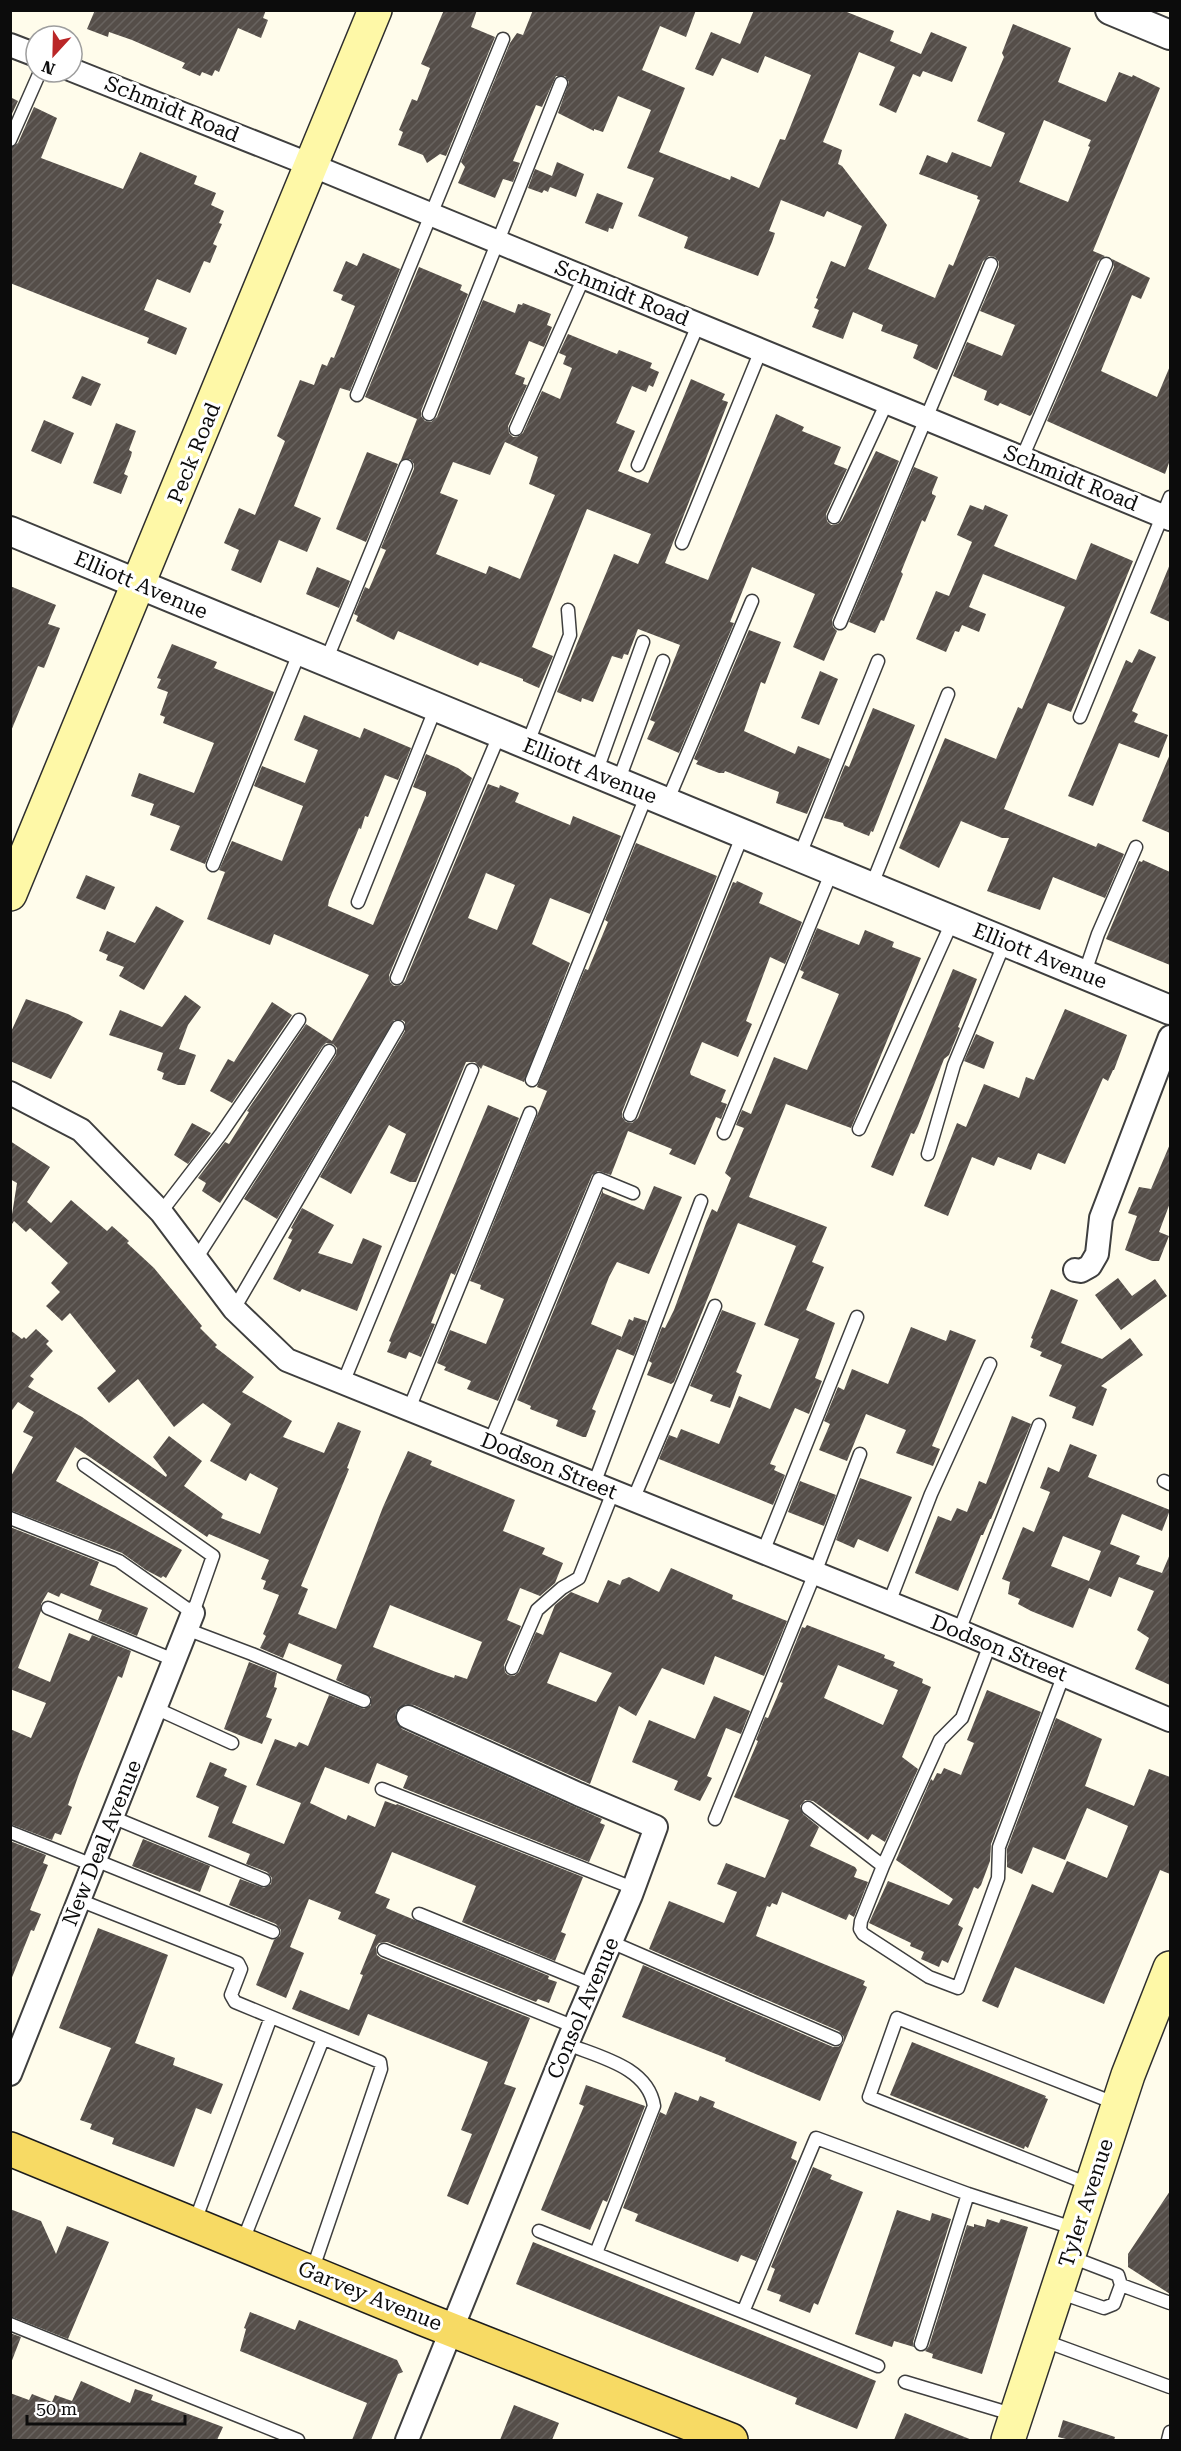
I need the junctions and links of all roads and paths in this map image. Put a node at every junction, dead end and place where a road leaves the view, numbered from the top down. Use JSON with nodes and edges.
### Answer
{"nodes":[{"id":1,"x":375,"y":10,"type":"edge"},
{"id":2,"x":1110,"y":10,"type":"edge"},
{"id":3,"x":1170,"y":35,"type":"edge"},
{"id":4,"x":503,"y":39,"type":"dead end"},
{"id":5,"x":84,"y":75,"type":"edge"},
{"id":6,"x":35,"y":84,"type":"edge"},
{"id":7,"x":561,"y":84,"type":"dead end"},
{"id":8,"x":10,"y":140,"type":"edge"},
{"id":9,"x":311,"y":165,"type":"junction"},
{"id":10,"x":431,"y":214,"type":"junction"},
{"id":11,"x":497,"y":242,"type":"junction"},
{"id":12,"x":991,"y":264,"type":"dead end"},
{"id":13,"x":1106,"y":264,"type":"dead end"},
{"id":14,"x":584,"y":277,"type":"junction"},
{"id":15,"x":698,"y":325,"type":"junction"},
{"id":16,"x":761,"y":350,"type":"junction"},
{"id":17,"x":357,"y":395,"type":"dead end"},
{"id":18,"x":887,"y":402,"type":"junction"},
{"id":19,"x":429,"y":414,"type":"dead end"},
{"id":20,"x":925,"y":418,"type":"junction"},
{"id":21,"x":516,"y":429,"type":"dead end"},
{"id":22,"x":1022,"y":458,"type":"junction"},
{"id":23,"x":638,"y":465,"type":"dead end"},
{"id":24,"x":406,"y":466,"type":"dead end"},
{"id":25,"x":1168,"y":511,"type":"edge"},
{"id":26,"x":834,"y":517,"type":"dead end"},
{"id":27,"x":10,"y":531,"type":"edge"},
{"id":28,"x":682,"y":543,"type":"dead end"},
{"id":29,"x":140,"y":585,"type":"junction"},
{"id":30,"x":752,"y":601,"type":"dead end"},
{"id":31,"x":568,"y":610,"type":"dead end"},
{"id":32,"x":840,"y":623,"type":"dead end"},
{"id":33,"x":643,"y":642,"type":"dead end"},
{"id":34,"x":300,"y":651,"type":"junction"},
{"id":35,"x":326,"y":661,"type":"junction"},
{"id":36,"x":663,"y":661,"type":"dead end"},
{"id":37,"x":878,"y":661,"type":"dead end"},
{"id":38,"x":948,"y":694,"type":"dead end"},
{"id":39,"x":436,"y":707,"type":"junction"},
{"id":40,"x":1080,"y":717,"type":"dead end"},
{"id":41,"x":500,"y":733,"type":"junction"},
{"id":42,"x":527,"y":745,"type":"junction"},
{"id":43,"x":607,"y":778,"type":"junction"},
{"id":44,"x":657,"y":798,"type":"junction"},
{"id":45,"x":743,"y":834,"type":"junction"},
{"id":46,"x":1136,"y":847,"type":"dead end"},
{"id":47,"x":799,"y":856,"type":"junction"},
{"id":48,"x":213,"y":865,"type":"dead end"},
{"id":49,"x":832,"y":871,"type":"junction"},
{"id":50,"x":871,"y":886,"type":"junction"},
{"id":51,"x":10,"y":894,"type":"edge"},
{"id":52,"x":358,"y":902,"type":"dead end"},
{"id":53,"x":953,"y":920,"type":"junction"},
{"id":54,"x":1005,"y":942,"type":"junction"},
{"id":55,"x":1084,"y":975,"type":"junction"},
{"id":56,"x":397,"y":978,"type":"dead end"},
{"id":57,"x":1170,"y":1010,"type":"edge"},
{"id":58,"x":298,"y":1020,"type":"dead end"},
{"id":59,"x":398,"y":1027,"type":"dead end"},
{"id":60,"x":1170,"y":1037,"type":"edge"},
{"id":61,"x":329,"y":1051,"type":"dead end"},
{"id":62,"x":472,"y":1070,"type":"dead end"},
{"id":63,"x":532,"y":1080,"type":"dead end"},
{"id":64,"x":10,"y":1093,"type":"edge"},
{"id":65,"x":530,"y":1113,"type":"dead end"},
{"id":66,"x":630,"y":1114,"type":"dead end"},
{"id":67,"x":859,"y":1129,"type":"dead end"},
{"id":68,"x":724,"y":1133,"type":"dead end"},
{"id":69,"x":928,"y":1154,"type":"dead end"},
{"id":70,"x":633,"y":1193,"type":"dead end"},
{"id":71,"x":701,"y":1201,"type":"dead end"},
{"id":72,"x":161,"y":1212,"type":"junction"},
{"id":73,"x":196,"y":1259,"type":"junction"},
{"id":74,"x":1074,"y":1270,"type":"dead end"},
{"id":75,"x":715,"y":1306,"type":"dead end"},
{"id":76,"x":234,"y":1310,"type":"junction"},
{"id":77,"x":857,"y":1317,"type":"dead end"},
{"id":78,"x":990,"y":1364,"type":"dead end"},
{"id":79,"x":343,"y":1383,"type":"junction"},
{"id":80,"x":409,"y":1409,"type":"junction"},
{"id":81,"x":1039,"y":1425,"type":"dead end"},
{"id":82,"x":490,"y":1442,"type":"junction"},
{"id":83,"x":860,"y":1454,"type":"dead end"},
{"id":84,"x":84,"y":1465,"type":"dead end"},
{"id":85,"x":614,"y":1492,"type":"junction"},
{"id":86,"x":10,"y":1518,"type":"edge"},
{"id":87,"x":763,"y":1552,"type":"junction"},
{"id":88,"x":815,"y":1573,"type":"junction"},
{"id":89,"x":890,"y":1603,"type":"junction"},
{"id":90,"x":48,"y":1608,"type":"dead end"},
{"id":91,"x":190,"y":1621,"type":"junction"},
{"id":92,"x":959,"y":1631,"type":"junction"},
{"id":93,"x":990,"y":1644,"type":"junction"},
{"id":94,"x":174,"y":1660,"type":"junction"},
{"id":95,"x":512,"y":1668,"type":"dead end"},
{"id":96,"x":1064,"y":1674,"type":"junction"},
{"id":97,"x":364,"y":1701,"type":"dead end"},
{"id":98,"x":155,"y":1708,"type":"junction"},
{"id":99,"x":408,"y":1717,"type":"dead end"},
{"id":100,"x":1170,"y":1719,"type":"edge"},
{"id":101,"x":232,"y":1743,"type":"dead end"},
{"id":102,"x":382,"y":1789,"type":"dead end"},
{"id":103,"x":807,"y":1808,"type":"dead end"},
{"id":104,"x":112,"y":1817,"type":"junction"},
{"id":105,"x":715,"y":1819,"type":"dead end"},
{"id":106,"x":10,"y":1832,"type":"edge"},
{"id":107,"x":94,"y":1862,"type":"junction"},
{"id":108,"x":882,"y":1866,"type":"junction"},
{"id":109,"x":264,"y":1880,"type":"dead end"},
{"id":110,"x":633,"y":1888,"type":"junction"},
{"id":111,"x":79,"y":1900,"type":"junction"},
{"id":112,"x":419,"y":1914,"type":"dead end"},
{"id":113,"x":273,"y":1932,"type":"dead end"},
{"id":114,"x":611,"y":1942,"type":"junction"},
{"id":115,"x":384,"y":1950,"type":"dead end"},
{"id":116,"x":1170,"y":1968,"type":"edge"},
{"id":117,"x":593,"y":1985,"type":"junction"},
{"id":118,"x":271,"y":2017,"type":"junction"},
{"id":119,"x":571,"y":2036,"type":"junction"},
{"id":120,"x":323,"y":2039,"type":"junction"},
{"id":121,"x":836,"y":2039,"type":"dead end"},
{"id":122,"x":10,"y":2074,"type":"edge"},
{"id":123,"x":1118,"y":2104,"type":"junction"},
{"id":124,"x":10,"y":2149,"type":"edge"},
{"id":125,"x":1092,"y":2185,"type":"junction"},
{"id":126,"x":968,"y":2194,"type":"junction"},
{"id":127,"x":194,"y":2224,"type":"junction"},
{"id":128,"x":538,"y":2231,"type":"dead end"},
{"id":129,"x":1073,"y":2243,"type":"junction"},
{"id":130,"x":241,"y":2244,"type":"junction"},
{"id":131,"x":596,"y":2253,"type":"junction"},
{"id":132,"x":311,"y":2272,"type":"junction"},
{"id":133,"x":1121,"y":2285,"type":"junction"},
{"id":134,"x":1057,"y":2291,"type":"junction"},
{"id":135,"x":1170,"y":2303,"type":"edge"},
{"id":136,"x":743,"y":2312,"type":"junction"},
{"id":137,"x":10,"y":2324,"type":"edge"},
{"id":138,"x":451,"y":2330,"type":"junction"},
{"id":139,"x":1041,"y":2339,"type":"junction"},
{"id":140,"x":921,"y":2344,"type":"dead end"},
{"id":141,"x":878,"y":2366,"type":"dead end"},
{"id":142,"x":904,"y":2382,"type":"dead end"},
{"id":143,"x":1170,"y":2387,"type":"edge"},
{"id":144,"x":1012,"y":2428,"type":"edge"},
{"id":145,"x":1170,"y":2432,"type":"edge"},
{"id":146,"x":298,"y":2440,"type":"edge"},
{"id":147,"x":407,"y":2440,"type":"edge"},
{"id":148,"x":731,"y":2440,"type":"edge"},
{"id":149,"x":1168,"y":2440,"type":"edge"}],
"edges":[{"from":1,"to":9,"type":"main road","name":"Peck Road"},
{"from":2,"to":3,"type":"street"},
{"from":4,"to":10,"type":"lane"},
{"from":5,"to":9,"type":"street","name":"Schmidt Road"},
{"from":6,"to":8,"type":"lane"},
{"from":7,"to":11,"type":"lane"},
{"from":9,"to":10,"type":"street","name":"Schmidt Road"},
{"from":9,"to":29,"type":"main road","name":"Peck Road"},
{"from":10,"to":11,"type":"street","name":"Schmidt Road"},
{"from":10,"to":17,"type":"lane"},
{"from":11,"to":14,"type":"street","name":"Schmidt Road"},
{"from":11,"to":19,"type":"lane"},
{"from":12,"to":20,"type":"lane"},
{"from":13,"to":22,"type":"lane"},
{"from":14,"to":15,"type":"street","name":"Schmidt Road"},
{"from":14,"to":21,"type":"lane"},
{"from":15,"to":16,"type":"street","name":"Schmidt Road"},
{"from":15,"to":23,"type":"lane"},
{"from":16,"to":18,"type":"street","name":"Schmidt Road"},
{"from":16,"to":28,"type":"lane"},
{"from":18,"to":20,"type":"street","name":"Schmidt Road"},
{"from":18,"to":26,"type":"lane"},
{"from":20,"to":22,"type":"street","name":"Schmidt Road"},
{"from":20,"to":32,"type":"lane"},
{"from":22,"to":25,"type":"street","name":"Schmidt Road"},
{"from":24,"to":35,"type":"lane"},
{"from":25,"to":40,"type":"lane"},
{"from":27,"to":29,"type":"street","name":"Elliott Avenue"},
{"from":29,"to":34,"type":"street","name":"Elliott Avenue"},
{"from":29,"to":51,"type":"main road","name":"Peck Road"},
{"from":30,"to":44,"type":"lane"},
{"from":31,"to":42,"type":"lane"},
{"from":33,"to":43,"type":"lane"},
{"from":34,"to":35,"type":"street","name":"Elliott Avenue"},
{"from":34,"to":48,"type":"lane"},
{"from":35,"to":39,"type":"street","name":"Elliott Avenue"},
{"from":36,"to":43,"type":"lane"},
{"from":37,"to":47,"type":"lane"},
{"from":38,"to":50,"type":"lane"},
{"from":39,"to":41,"type":"street","name":"Elliott Avenue"},
{"from":39,"to":52,"type":"lane"},
{"from":41,"to":42,"type":"street","name":"Elliott Avenue"},
{"from":41,"to":56,"type":"lane"},
{"from":42,"to":43,"type":"street","name":"Elliott Avenue"},
{"from":43,"to":44,"type":"street","name":"Elliott Avenue"},
{"from":44,"to":45,"type":"street","name":"Elliott Avenue"},
{"from":44,"to":63,"type":"lane"},
{"from":45,"to":47,"type":"street","name":"Elliott Avenue"},
{"from":45,"to":66,"type":"lane"},
{"from":46,"to":55,"type":"lane"},
{"from":47,"to":49,"type":"street","name":"Elliott Avenue"},
{"from":49,"to":50,"type":"street","name":"Elliott Avenue"},
{"from":49,"to":68,"type":"lane"},
{"from":50,"to":53,"type":"street","name":"Elliott Avenue"},
{"from":53,"to":54,"type":"street","name":"Elliott Avenue"},
{"from":53,"to":67,"type":"lane"},
{"from":54,"to":55,"type":"street","name":"Elliott Avenue"},
{"from":54,"to":69,"type":"lane"},
{"from":55,"to":57,"type":"street","name":"Elliott Avenue"},
{"from":58,"to":72,"type":"lane"},
{"from":59,"to":76,"type":"lane"},
{"from":60,"to":74,"type":"street"},
{"from":61,"to":73,"type":"lane"},
{"from":62,"to":79,"type":"lane"},
{"from":64,"to":72,"type":"street","name":"Dodson Street"},
{"from":65,"to":80,"type":"lane"},
{"from":70,"to":82,"type":"lane"},
{"from":71,"to":85,"type":"lane"},
{"from":72,"to":73,"type":"street","name":"Dodson Street"},
{"from":73,"to":76,"type":"street","name":"Dodson Street"},
{"from":75,"to":85,"type":"lane"},
{"from":76,"to":79,"type":"street","name":"Dodson Street"},
{"from":77,"to":87,"type":"lane"},
{"from":78,"to":89,"type":"lane"},
{"from":79,"to":80,"type":"street","name":"Dodson Street"},
{"from":80,"to":82,"type":"street","name":"Dodson Street"},
{"from":81,"to":92,"type":"lane"},
{"from":82,"to":85,"type":"street","name":"Dodson Street"},
{"from":83,"to":88,"type":"lane"},
{"from":84,"to":91,"type":"lane"},
{"from":85,"to":87,"type":"street","name":"Dodson Street"},
{"from":85,"to":95,"type":"lane"},
{"from":86,"to":91,"type":"lane"},
{"from":87,"to":88,"type":"street","name":"Dodson Street"},
{"from":88,"to":89,"type":"street","name":"Dodson Street"},
{"from":88,"to":105,"type":"lane"},
{"from":89,"to":92,"type":"street","name":"Dodson Street"},
{"from":90,"to":94,"type":"lane"},
{"from":91,"to":94,"type":"street","name":"New Deal Avenue"},
{"from":91,"to":97,"type":"lane"},
{"from":92,"to":93,"type":"street","name":"Dodson Street"},
{"from":93,"to":96,"type":"street","name":"Dodson Street"},
{"from":93,"to":108,"type":"lane"},
{"from":94,"to":98,"type":"street","name":"New Deal Avenue"},
{"from":96,"to":100,"type":"street","name":"Dodson Street"},
{"from":96,"to":108,"type":"lane"},
{"from":98,"to":101,"type":"lane"},
{"from":98,"to":104,"type":"street","name":"New Deal Avenue"},
{"from":99,"to":110,"type":"street","name":"Consol Avenue"},
{"from":102,"to":110,"type":"lane"},
{"from":103,"to":108,"type":"lane"},
{"from":104,"to":107,"type":"street","name":"New Deal Avenue"},
{"from":104,"to":109,"type":"lane"},
{"from":106,"to":107,"type":"lane"},
{"from":107,"to":111,"type":"street","name":"New Deal Avenue"},
{"from":107,"to":113,"type":"lane"},
{"from":110,"to":114,"type":"street","name":"Consol Avenue"},
{"from":111,"to":118,"type":"lane"},
{"from":111,"to":122,"type":"street","name":"New Deal Avenue"},
{"from":112,"to":117,"type":"lane"},
{"from":114,"to":117,"type":"street","name":"Consol Avenue"},
{"from":114,"to":121,"type":"lane"},
{"from":115,"to":119,"type":"lane"},
{"from":116,"to":123,"type":"main road","name":"Tyler Avenue"},
{"from":117,"to":119,"type":"street","name":"Consol Avenue"},
{"from":118,"to":120,"type":"lane"},
{"from":118,"to":127,"type":"lane"},
{"from":119,"to":131,"type":"lane"},
{"from":119,"to":138,"type":"street","name":"Consol Avenue"},
{"from":120,"to":130,"type":"lane"},
{"from":120,"to":132,"type":"lane"},
{"from":123,"to":125,"type":"main road","name":"Tyler Avenue"},
{"from":123,"to":125,"type":"lane"},
{"from":124,"to":127,"type":"main road","name":"Garvey Avenue"},
{"from":125,"to":129,"type":"main road","name":"Tyler Avenue"},
{"from":126,"to":129,"type":"lane"},
{"from":126,"to":136,"type":"lane"},
{"from":126,"to":140,"type":"lane"},
{"from":127,"to":130,"type":"main road","name":"Garvey Avenue"},
{"from":128,"to":131,"type":"lane"},
{"from":129,"to":133,"type":"lane"},
{"from":129,"to":134,"type":"main road","name":"Tyler Avenue"},
{"from":130,"to":132,"type":"main road","name":"Garvey Avenue"},
{"from":131,"to":136,"type":"lane"},
{"from":132,"to":138,"type":"main road","name":"Garvey Avenue"},
{"from":133,"to":134,"type":"lane"},
{"from":133,"to":135,"type":"lane"},
{"from":134,"to":139,"type":"main road","name":"Tyler Avenue"},
{"from":136,"to":141,"type":"lane"},
{"from":137,"to":146,"type":"lane"},
{"from":138,"to":147,"type":"street","name":"Consol Avenue"},
{"from":138,"to":148,"type":"main road","name":"Garvey Avenue"},
{"from":139,"to":143,"type":"lane"},
{"from":139,"to":144,"type":"main road","name":"Tyler Avenue"},
{"from":142,"to":144,"type":"lane"},
{"from":145,"to":149,"type":"lane"}]}
